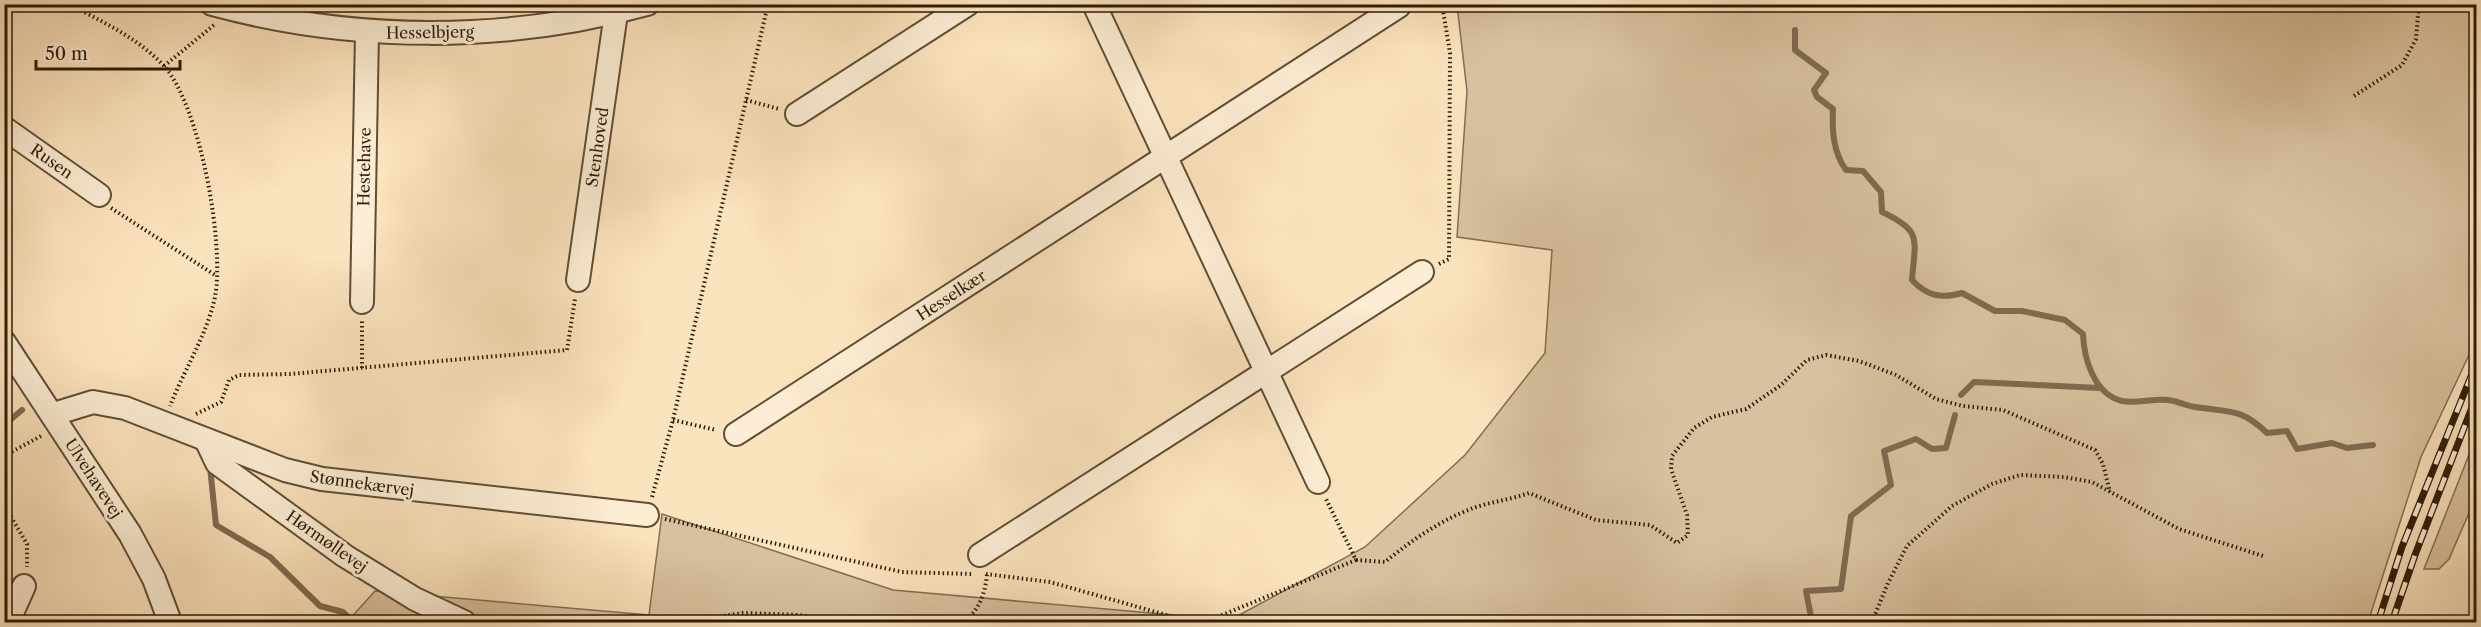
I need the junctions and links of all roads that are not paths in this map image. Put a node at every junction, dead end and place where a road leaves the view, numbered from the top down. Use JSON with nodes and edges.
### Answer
{"nodes":[{"id":1,"x":647,"y":4,"type":"edge"},
{"id":2,"x":968,"y":4,"type":"edge"},
{"id":3,"x":1094,"y":4,"type":"edge"},
{"id":4,"x":227,"y":6,"type":"edge"},
{"id":5,"x":1399,"y":6,"type":"dead end"},
{"id":6,"x":616,"y":13,"type":"junction"},
{"id":7,"x":367,"y":33,"type":"junction"},
{"id":8,"x":797,"y":114,"type":"road end"},
{"id":9,"x":4,"y":128,"type":"edge"},
{"id":10,"x":1166,"y":157,"type":"junction"},
{"id":11,"x":99,"y":195,"type":"road end"},
{"id":12,"x":1422,"y":272,"type":"road end"},
{"id":13,"x":579,"y":280,"type":"road end"},
{"id":14,"x":362,"y":302,"type":"road end"},
{"id":15,"x":4,"y":342,"type":"edge"},
{"id":16,"x":1264,"y":372,"type":"junction"},
{"id":17,"x":57,"y":420,"type":"junction"},
{"id":18,"x":736,"y":434,"type":"road end"},
{"id":19,"x":206,"y":440,"type":"junction"},
{"id":20,"x":1318,"y":482,"type":"road end"},
{"id":21,"x":647,"y":515,"type":"road end"},
{"id":22,"x":984,"y":565,"type":"road end"},
{"id":23,"x":24,"y":586,"type":"road end"},
{"id":24,"x":8,"y":622,"type":"edge"},
{"id":25,"x":170,"y":622,"type":"edge"},
{"id":26,"x":465,"y":622,"type":"edge"}],
"edges":[{"from":1,"to":6,"type":"street","name":"Hesselbjerg"},
{"from":2,"to":8,"type":"street"},
{"from":3,"to":10,"type":"street"},
{"from":4,"to":7,"type":"street","name":"Hesselbjerg"},
{"from":5,"to":10,"type":"street","name":"Hesselkær"},
{"from":6,"to":7,"type":"street","name":"Hesselbjerg"},
{"from":6,"to":13,"type":"street","name":"Stenhoved"},
{"from":7,"to":14,"type":"street","name":"Hestehave"},
{"from":9,"to":11,"type":"street","name":"Rusen"},
{"from":10,"to":16,"type":"street"},
{"from":10,"to":18,"type":"street","name":"Hesselkær"},
{"from":12,"to":16,"type":"street"},
{"from":15,"to":17,"type":"street","name":"Ulvehavevej"},
{"from":16,"to":20,"type":"street"},
{"from":16,"to":22,"type":"street"},
{"from":17,"to":19,"type":"street","name":"Stønnekærvej"},
{"from":17,"to":25,"type":"street","name":"Ulvehavevej"},
{"from":19,"to":21,"type":"street","name":"Stønnekærvej"},
{"from":19,"to":26,"type":"street","name":"Hørmøllevej"},
{"from":23,"to":24,"type":"street"}]}
